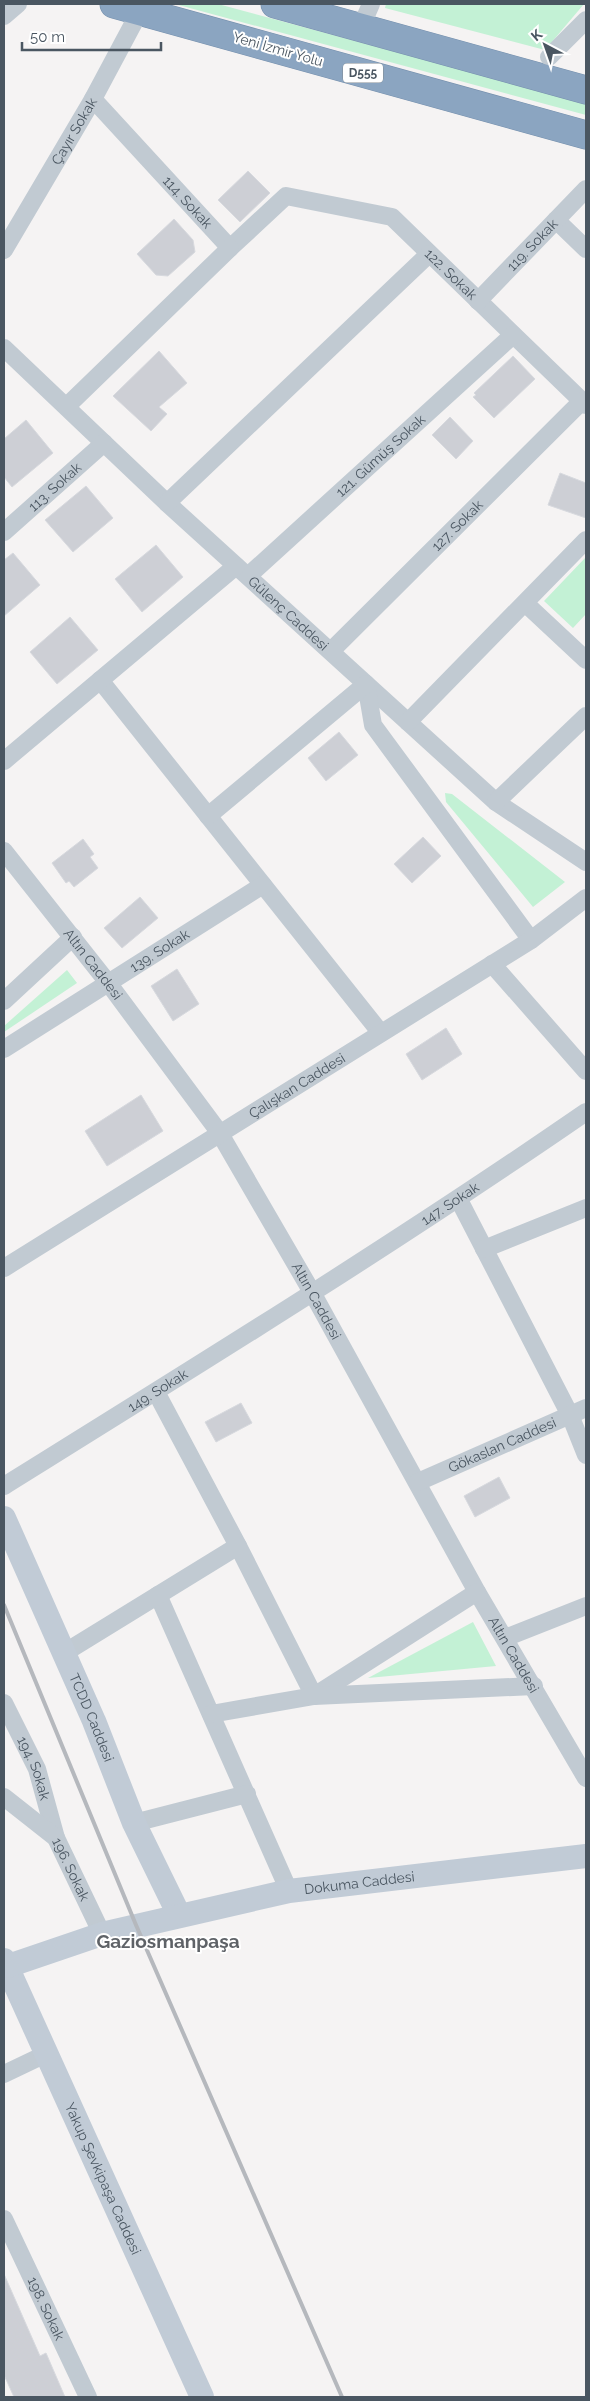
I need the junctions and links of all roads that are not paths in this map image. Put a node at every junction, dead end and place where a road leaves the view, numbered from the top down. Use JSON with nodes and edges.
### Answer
{"nodes":[{"id":1,"x":18,"y":4,"type":"edge"},
{"id":2,"x":275,"y":4,"type":"edge"},
{"id":3,"x":127,"y":7,"type":"edge"},
{"id":4,"x":4,"y":16,"type":"edge"},
{"id":5,"x":366,"y":16,"type":"edge"},
{"id":6,"x":586,"y":20,"type":"edge"},
{"id":7,"x":548,"y":56,"type":"dead end"},
{"id":8,"x":586,"y":90,"type":"edge"},
{"id":9,"x":93,"y":99,"type":"junction"},
{"id":10,"x":586,"y":135,"type":"edge"},
{"id":11,"x":586,"y":189,"type":"edge"},
{"id":12,"x":556,"y":220,"type":"junction"},
{"id":13,"x":230,"y":248,"type":"junction"},
{"id":14,"x":586,"y":249,"type":"edge"},
{"id":15,"x":4,"y":250,"type":"edge"},
{"id":16,"x":429,"y":254,"type":"junction"},
{"id":17,"x":478,"y":301,"type":"junction"},
{"id":18,"x":513,"y":336,"type":"junction"},
{"id":19,"x":4,"y":348,"type":"edge"},
{"id":20,"x":584,"y":403,"type":"edge"},
{"id":21,"x":67,"y":406,"type":"junction"},
{"id":22,"x":104,"y":443,"type":"junction"},
{"id":23,"x":167,"y":503,"type":"junction"},
{"id":24,"x":4,"y":532,"type":"edge"},
{"id":25,"x":586,"y":540,"type":"edge"},
{"id":26,"x":242,"y":571,"type":"junction"},
{"id":27,"x":526,"y":604,"type":"junction"},
{"id":28,"x":582,"y":649,"type":"edge"},
{"id":29,"x":331,"y":651,"type":"junction"},
{"id":30,"x":100,"y":680,"type":"junction"},
{"id":31,"x":366,"y":684,"type":"junction"},
{"id":32,"x":586,"y":716,"type":"edge"},
{"id":33,"x":408,"y":722,"type":"junction"},
{"id":34,"x":4,"y":761,"type":"edge"},
{"id":35,"x":496,"y":802,"type":"junction"},
{"id":36,"x":208,"y":816,"type":"junction"},
{"id":37,"x":4,"y":851,"type":"edge"},
{"id":38,"x":586,"y":862,"type":"edge"},
{"id":39,"x":263,"y":886,"type":"junction"},
{"id":40,"x":586,"y":898,"type":"edge"},
{"id":41,"x":73,"y":938,"type":"junction"},
{"id":42,"x":531,"y":940,"type":"junction"},
{"id":43,"x":492,"y":964,"type":"junction"},
{"id":44,"x":109,"y":984,"type":"junction"},
{"id":45,"x":4,"y":1000,"type":"edge"},
{"id":46,"x":380,"y":1032,"type":"junction"},
{"id":47,"x":4,"y":1049,"type":"edge"},
{"id":48,"x":586,"y":1071,"type":"edge"},
{"id":49,"x":586,"y":1112,"type":"edge"},
{"id":50,"x":219,"y":1132,"type":"junction"},
{"id":51,"x":458,"y":1200,"type":"junction"},
{"id":52,"x":586,"y":1208,"type":"edge"},
{"id":53,"x":484,"y":1249,"type":"junction"},
{"id":54,"x":4,"y":1268,"type":"edge"},
{"id":55,"x":313,"y":1294,"type":"junction"},
{"id":56,"x":156,"y":1392,"type":"junction"},
{"id":57,"x":578,"y":1412,"type":"edge"},
{"id":58,"x":586,"y":1455,"type":"edge"},
{"id":59,"x":418,"y":1482,"type":"junction"},
{"id":60,"x":4,"y":1486,"type":"edge"},
{"id":61,"x":4,"y":1518,"type":"edge"},
{"id":62,"x":238,"y":1546,"type":"junction"},
{"id":63,"x":477,"y":1592,"type":"junction"},
{"id":64,"x":158,"y":1595,"type":"junction"},
{"id":65,"x":586,"y":1606,"type":"edge"},
{"id":66,"x":505,"y":1638,"type":"junction"},
{"id":67,"x":64,"y":1653,"type":"junction"},
{"id":68,"x":534,"y":1686,"type":"junction"},
{"id":69,"x":314,"y":1696,"type":"junction"},
{"id":70,"x":4,"y":1703,"type":"edge"},
{"id":71,"x":211,"y":1714,"type":"junction"},
{"id":72,"x":586,"y":1778,"type":"edge"},
{"id":73,"x":247,"y":1794,"type":"junction"},
{"id":74,"x":4,"y":1797,"type":"edge"},
{"id":75,"x":134,"y":1823,"type":"junction"},
{"id":76,"x":56,"y":1838,"type":"junction"},
{"id":77,"x":586,"y":1856,"type":"edge"},
{"id":78,"x":290,"y":1891,"type":"junction"},
{"id":79,"x":180,"y":1915,"type":"junction"},
{"id":80,"x":102,"y":1934,"type":"junction"},
{"id":81,"x":5,"y":1964,"type":"edge"},
{"id":82,"x":48,"y":2053,"type":"junction"},
{"id":83,"x":4,"y":2074,"type":"edge"},
{"id":84,"x":4,"y":2219,"type":"edge"},
{"id":85,"x":88,"y":2397,"type":"edge"},
{"id":86,"x":202,"y":2397,"type":"edge"}],
"edges":[{"from":1,"to":4,"type":"street"},
{"from":2,"to":5,"type":"highway"},
{"from":3,"to":9,"type":"street","name":"Çayır Sokak"},
{"from":3,"to":10,"type":"highway","name":"Yeni İzmir Yolu","number":"D555"},
{"from":5,"to":8,"type":"highway"},
{"from":6,"to":7,"type":"street"},
{"from":9,"to":13,"type":"street","name":"114. Sokak"},
{"from":9,"to":15,"type":"street","name":"Çayır Sokak"},
{"from":11,"to":12,"type":"street","name":"119. Sokak"},
{"from":12,"to":14,"type":"street"},
{"from":12,"to":17,"type":"street","name":"119. Sokak"},
{"from":13,"to":16,"type":"street","name":"122. Sokak"},
{"from":13,"to":21,"type":"street"},
{"from":16,"to":17,"type":"street","name":"122. Sokak"},
{"from":16,"to":23,"type":"street"},
{"from":17,"to":18,"type":"street","name":"122. Sokak"},
{"from":18,"to":20,"type":"street","name":"122. Sokak"},
{"from":18,"to":26,"type":"street","name":"121. Gümüş Sokak"},
{"from":19,"to":21,"type":"street","name":"Gülenç Caddesi"},
{"from":20,"to":29,"type":"street","name":"127. Sokak"},
{"from":21,"to":22,"type":"street","name":"Gülenç Caddesi"},
{"from":22,"to":23,"type":"street","name":"Gülenç Caddesi"},
{"from":22,"to":24,"type":"street","name":"113. Sokak"},
{"from":23,"to":26,"type":"street","name":"Gülenç Caddesi"},
{"from":25,"to":27,"type":"street"},
{"from":26,"to":29,"type":"street","name":"Gülenç Caddesi"},
{"from":26,"to":30,"type":"street","name":"121. Gümüş Sokak"},
{"from":27,"to":28,"type":"street"},
{"from":27,"to":33,"type":"street"},
{"from":29,"to":31,"type":"street","name":"Gülenç Caddesi"},
{"from":30,"to":34,"type":"street","name":"121. Gümüş Sokak"},
{"from":30,"to":36,"type":"street"},
{"from":31,"to":33,"type":"street","name":"Gülenç Caddesi"},
{"from":31,"to":36,"type":"street"},
{"from":31,"to":42,"type":"street"},
{"from":32,"to":35,"type":"street"},
{"from":33,"to":35,"type":"street","name":"Gülenç Caddesi"},
{"from":35,"to":38,"type":"street","name":"Gülenç Caddesi"},
{"from":36,"to":39,"type":"street"},
{"from":37,"to":41,"type":"street","name":"Altın Caddesi"},
{"from":39,"to":44,"type":"street","name":"139. Sokak"},
{"from":39,"to":46,"type":"street"},
{"from":40,"to":42,"type":"street","name":"Çalışkan Caddesi"},
{"from":41,"to":44,"type":"street","name":"Altın Caddesi"},
{"from":41,"to":45,"type":"street"},
{"from":42,"to":43,"type":"street","name":"Çalışkan Caddesi"},
{"from":43,"to":46,"type":"street","name":"Çalışkan Caddesi"},
{"from":43,"to":48,"type":"street"},
{"from":44,"to":47,"type":"street","name":"139. Sokak"},
{"from":44,"to":50,"type":"street","name":"Altın Caddesi"},
{"from":46,"to":50,"type":"street","name":"Çalışkan Caddesi"},
{"from":49,"to":51,"type":"street","name":"147. Sokak"},
{"from":50,"to":54,"type":"street","name":"Çalışkan Caddesi"},
{"from":50,"to":55,"type":"street","name":"Altın Caddesi"},
{"from":51,"to":53,"type":"street"},
{"from":51,"to":55,"type":"street","name":"147. Sokak"},
{"from":52,"to":53,"type":"street"},
{"from":53,"to":57,"type":"street"},
{"from":55,"to":56,"type":"street","name":"149. Sokak"},
{"from":55,"to":59,"type":"street","name":"Altın Caddesi"},
{"from":56,"to":60,"type":"street","name":"149. Sokak"},
{"from":56,"to":62,"type":"street"},
{"from":57,"to":58,"type":"street"},
{"from":57,"to":59,"type":"street","name":"Gökaslan Caddesi"},
{"from":59,"to":63,"type":"street","name":"Altın Caddesi"},
{"from":61,"to":67,"type":"main road","name":"TCDD Caddesi"},
{"from":62,"to":64,"type":"street"},
{"from":62,"to":69,"type":"street"},
{"from":63,"to":66,"type":"street","name":"Altın Caddesi"},
{"from":63,"to":69,"type":"street"},
{"from":64,"to":67,"type":"street"},
{"from":64,"to":71,"type":"street"},
{"from":65,"to":66,"type":"street"},
{"from":66,"to":68,"type":"street","name":"Altın Caddesi"},
{"from":67,"to":75,"type":"main road","name":"TCDD Caddesi"},
{"from":68,"to":69,"type":"street"},
{"from":68,"to":72,"type":"street","name":"Altın Caddesi"},
{"from":69,"to":71,"type":"street"},
{"from":70,"to":76,"type":"street","name":"194. Sokak"},
{"from":71,"to":73,"type":"street"},
{"from":73,"to":75,"type":"street"},
{"from":73,"to":78,"type":"street"},
{"from":74,"to":76,"type":"street","name":"196. Sokak"},
{"from":75,"to":79,"type":"main road","name":"TCDD Caddesi"},
{"from":76,"to":80,"type":"street","name":"196. Sokak"},
{"from":77,"to":78,"type":"main road","name":"Dokuma Caddesi"},
{"from":78,"to":79,"type":"main road","name":"Dokuma Caddesi"},
{"from":79,"to":80,"type":"main road","name":"Dokuma Caddesi"},
{"from":80,"to":81,"type":"main road","name":"Dokuma Caddesi"},
{"from":81,"to":82,"type":"main road","name":"Yakup Şevkipaşa Caddesi"},
{"from":82,"to":83,"type":"street"},
{"from":82,"to":86,"type":"main road","name":"Yakup Şevkipaşa Caddesi"},
{"from":84,"to":85,"type":"street","name":"198. Sokak"}]}
